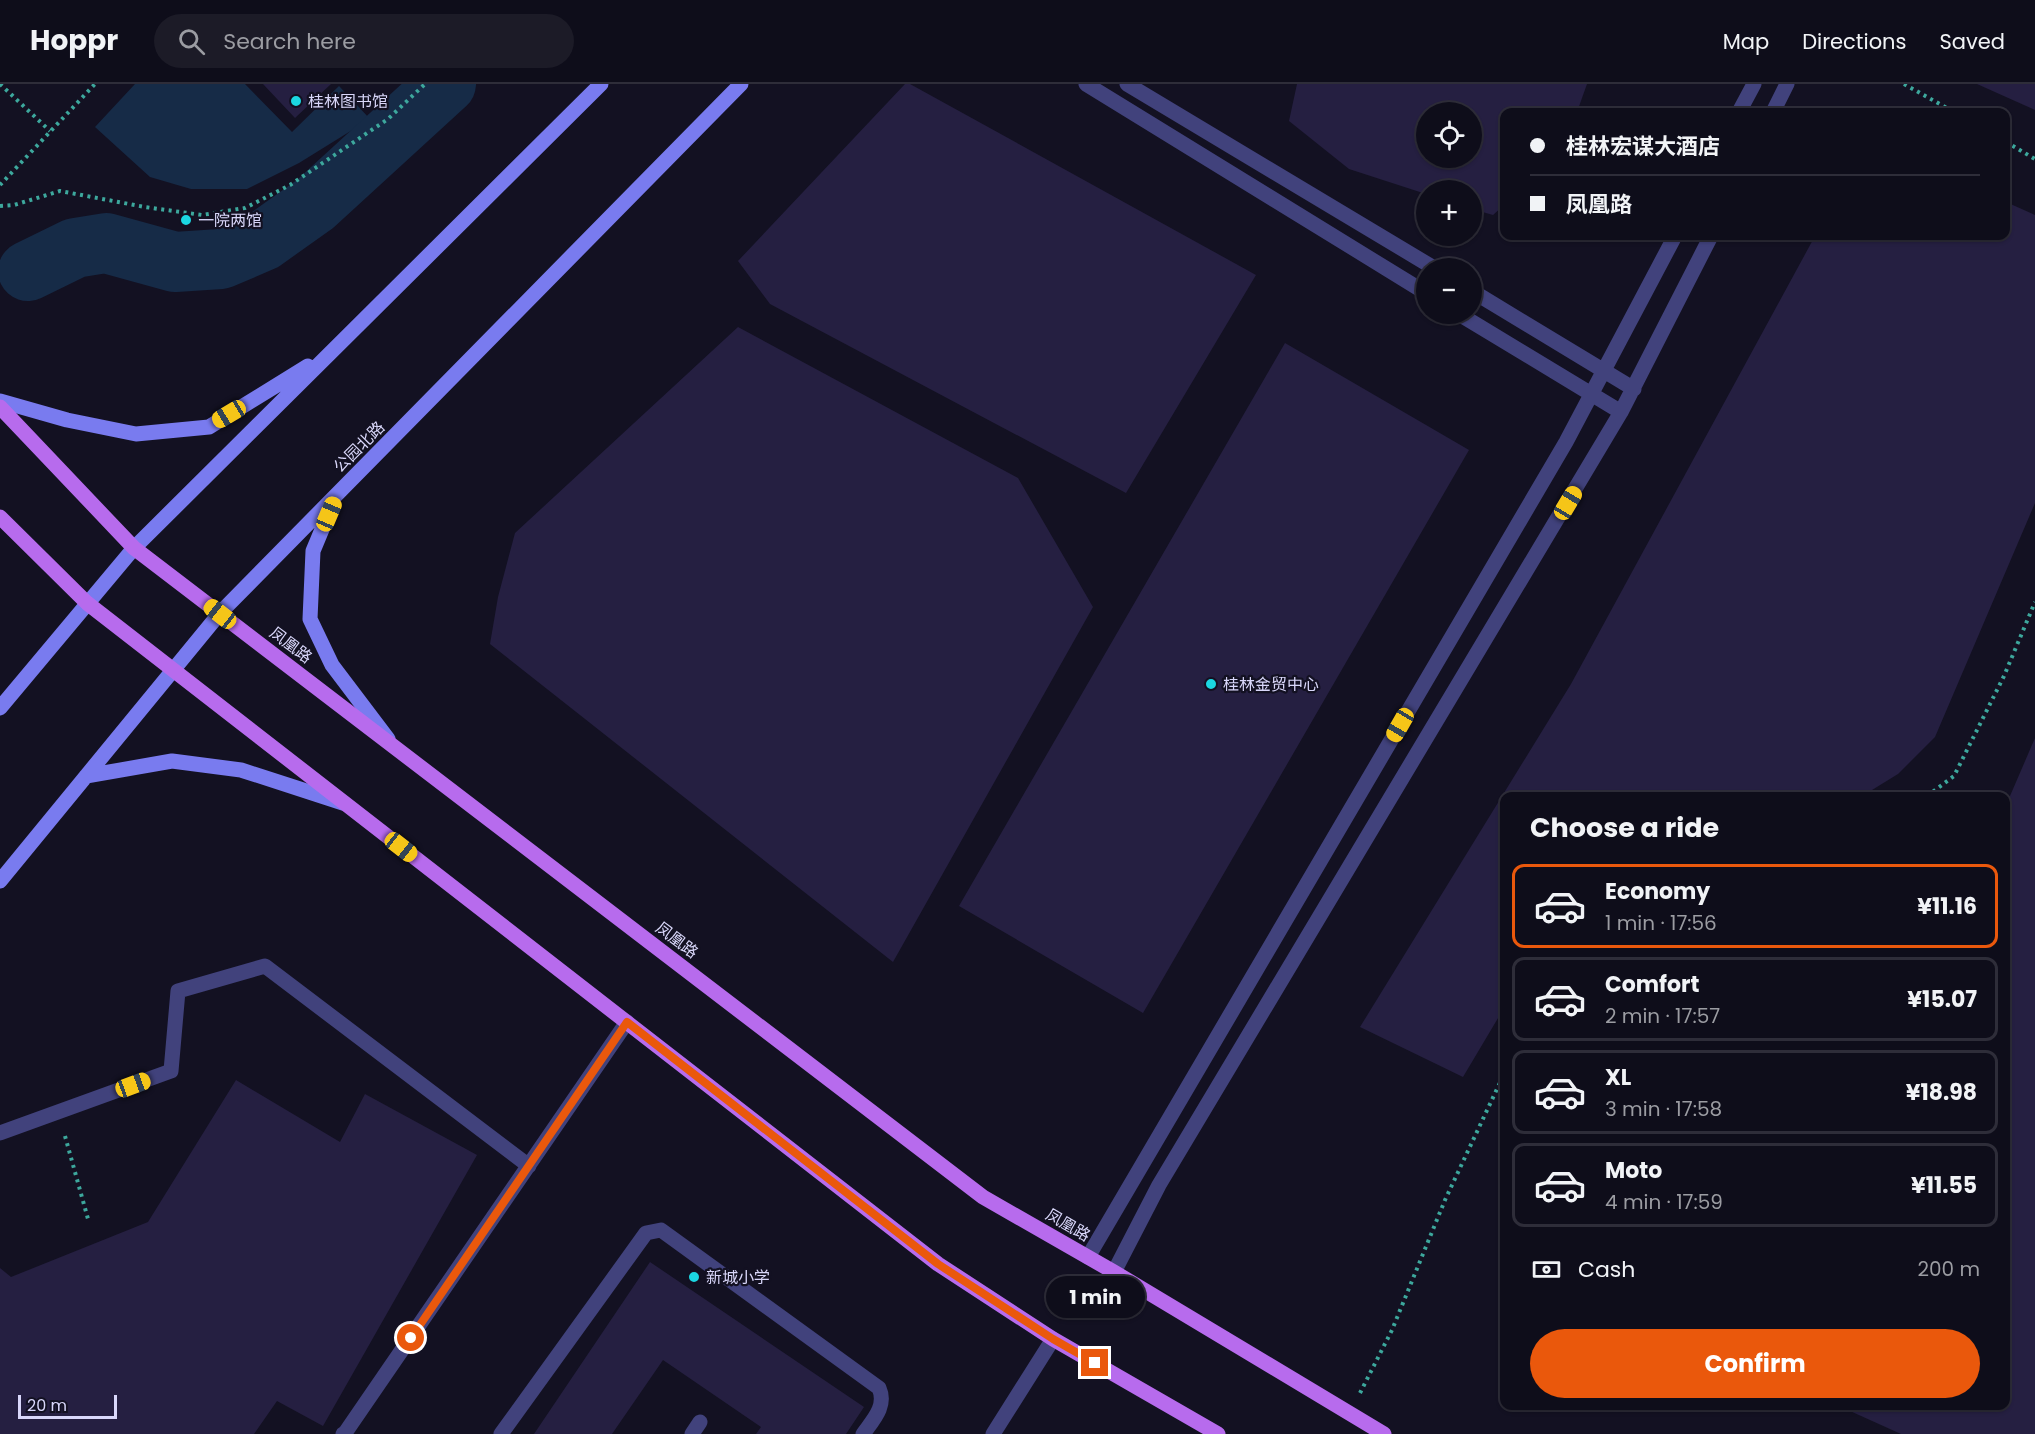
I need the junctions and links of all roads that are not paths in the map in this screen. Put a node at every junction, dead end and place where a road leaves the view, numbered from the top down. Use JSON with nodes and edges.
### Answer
{"nodes":[{"id":1,"x":601,"y":84,"type":"edge"},
{"id":2,"x":741,"y":84,"type":"edge"},
{"id":3,"x":1086,"y":84,"type":"edge"},
{"id":4,"x":1127,"y":84,"type":"edge"},
{"id":5,"x":1754,"y":84,"type":"edge"},
{"id":6,"x":1787,"y":84,"type":"edge"},
{"id":7,"x":1741,"y":108,"type":"edge"},
{"id":8,"x":1775,"y":108,"type":"edge"},
{"id":9,"x":1673,"y":240,"type":"edge"},
{"id":10,"x":1709,"y":240,"type":"edge"},
{"id":11,"x":1417,"y":258,"type":"edge"},
{"id":12,"x":1416,"y":287,"type":"edge"},
{"id":13,"x":1482,"y":297,"type":"edge"},
{"id":14,"x":1475,"y":324,"type":"edge"},
{"id":15,"x":331,"y":351,"type":"junction"},
{"id":16,"x":1604,"y":371,"type":"junction"},
{"id":17,"x":1634,"y":390,"type":"junction"},
{"id":18,"x":1592,"y":395,"type":"junction"},
{"id":19,"x":0,"y":401,"type":"edge"},
{"id":20,"x":0,"y":407,"type":"edge"},
{"id":21,"x":1621,"y":412,"type":"junction"},
{"id":22,"x":336,"y":495,"type":"junction"},
{"id":23,"x":0,"y":517,"type":"edge"},
{"id":24,"x":134,"y":548,"type":"junction"},
{"id":25,"x":87,"y":603,"type":"junction"},
{"id":26,"x":220,"y":614,"type":"junction"},
{"id":27,"x":172,"y":670,"type":"junction"},
{"id":28,"x":0,"y":708,"type":"edge"},
{"id":29,"x":391,"y":744,"type":"junction"},
{"id":30,"x":86,"y":776,"type":"junction"},
{"id":31,"x":345,"y":804,"type":"junction"},
{"id":32,"x":0,"y":881,"type":"edge"},
{"id":33,"x":627,"y":1022,"type":"junction"},
{"id":34,"x":0,"y":1133,"type":"edge"},
{"id":35,"x":529,"y":1166,"type":"junction"},
{"id":36,"x":1088,"y":1257,"type":"junction"},
{"id":37,"x":1114,"y":1272,"type":"junction"},
{"id":38,"x":1053,"y":1339,"type":"junction"},
{"id":39,"x":343,"y":1434,"type":"edge"},
{"id":40,"x":501,"y":1434,"type":"edge"},
{"id":41,"x":863,"y":1434,"type":"edge"},
{"id":42,"x":993,"y":1434,"type":"edge"},
{"id":43,"x":1218,"y":1434,"type":"edge"},
{"id":44,"x":1384,"y":1434,"type":"edge"}],
"edges":[{"from":1,"to":15,"type":"main road"},
{"from":2,"to":22,"type":"main road","name":"公园北路"},
{"from":3,"to":12,"type":"street"},
{"from":4,"to":11,"type":"street"},
{"from":5,"to":7,"type":"street"},
{"from":6,"to":8,"type":"street"},
{"from":9,"to":16,"type":"street"},
{"from":10,"to":17,"type":"street"},
{"from":13,"to":16,"type":"street"},
{"from":14,"to":18,"type":"street"},
{"from":15,"to":19,"type":"main road"},
{"from":15,"to":24,"type":"main road"},
{"from":16,"to":17,"type":"street"},
{"from":16,"to":18,"type":"street"},
{"from":17,"to":21,"type":"street"},
{"from":18,"to":21,"type":"street"},
{"from":18,"to":36,"type":"street"},
{"from":20,"to":24,"type":"main road","name":"凤凰路"},
{"from":21,"to":37,"type":"street"},
{"from":22,"to":26,"type":"main road","name":"公园北路"},
{"from":22,"to":29,"type":"main road"},
{"from":23,"to":25,"type":"main road"},
{"from":24,"to":25,"type":"main road"},
{"from":24,"to":26,"type":"main road","name":"凤凰路"},
{"from":25,"to":27,"type":"main road"},
{"from":25,"to":28,"type":"main road"},
{"from":26,"to":27,"type":"main road","name":"公园北路"},
{"from":26,"to":29,"type":"main road","name":"凤凰路"},
{"from":27,"to":30,"type":"main road","name":"公园北路"},
{"from":27,"to":31,"type":"main road"},
{"from":29,"to":36,"type":"main road","name":"凤凰路"},
{"from":30,"to":31,"type":"main road"},
{"from":30,"to":32,"type":"main road","name":"公园北路"},
{"from":31,"to":33,"type":"main road"},
{"from":33,"to":35,"type":"street"},
{"from":33,"to":38,"type":"main road"},
{"from":34,"to":35,"type":"street"},
{"from":35,"to":39,"type":"street"},
{"from":36,"to":37,"type":"main road","name":"凤凰路"},
{"from":37,"to":44,"type":"main road","name":"凤凰路"},
{"from":38,"to":42,"type":"street"},
{"from":38,"to":43,"type":"main road"},
{"from":40,"to":41,"type":"street"}]}
